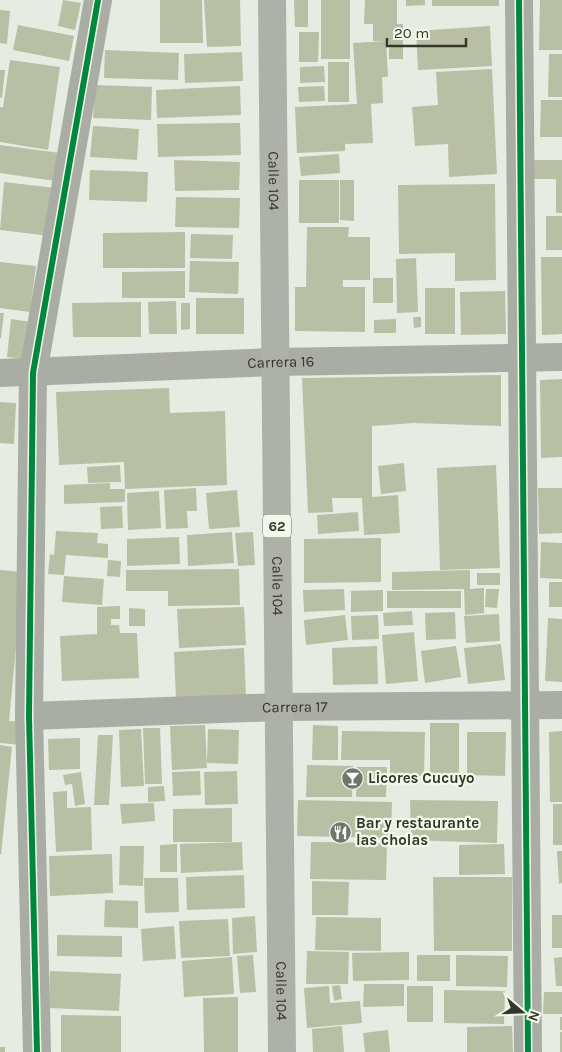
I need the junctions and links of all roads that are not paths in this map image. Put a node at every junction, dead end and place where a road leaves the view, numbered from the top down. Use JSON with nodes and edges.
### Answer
{"nodes":[{"id":1,"x":98,"y":0,"type":"edge"},
{"id":2,"x":272,"y":0,"type":"edge"},
{"id":3,"x":519,"y":0,"type":"edge"},
{"id":4,"x":562,"y":357,"type":"edge"},
{"id":5,"x":522,"y":358,"type":"junction"},
{"id":6,"x":275,"y":362,"type":"junction"},
{"id":7,"x":0,"y":373,"type":"edge"},
{"id":8,"x":33,"y":373,"type":"junction"},
{"id":9,"x":562,"y":704,"type":"edge"},
{"id":10,"x":525,"y":705,"type":"junction"},
{"id":11,"x":279,"y":707,"type":"junction"},
{"id":12,"x":30,"y":716,"type":"junction"},
{"id":13,"x":37,"y":1052,"type":"edge"},
{"id":14,"x":282,"y":1052,"type":"edge"},
{"id":15,"x":528,"y":1052,"type":"edge"}],
"edges":[{"from":1,"to":8,"type":"street"},
{"from":2,"to":6,"type":"main road","name":"Calle 104","number":"62"},
{"from":3,"to":5,"type":"street"},
{"from":4,"to":5,"type":"street","name":"Carrera 16"},
{"from":5,"to":6,"type":"street","name":"Carrera 16"},
{"from":5,"to":10,"type":"street"},
{"from":6,"to":8,"type":"street","name":"Carrera 16"},
{"from":6,"to":11,"type":"main road","name":"Calle 104","number":"62"},
{"from":7,"to":8,"type":"street","name":"Carrera 16"},
{"from":8,"to":12,"type":"street"},
{"from":9,"to":10,"type":"street","name":"Carrera 17"},
{"from":10,"to":11,"type":"street","name":"Carrera 17"},
{"from":10,"to":15,"type":"street"},
{"from":11,"to":12,"type":"street","name":"Carrera 17"},
{"from":11,"to":14,"type":"main road","name":"Calle 104","number":"62"},
{"from":12,"to":13,"type":"street"}]}
